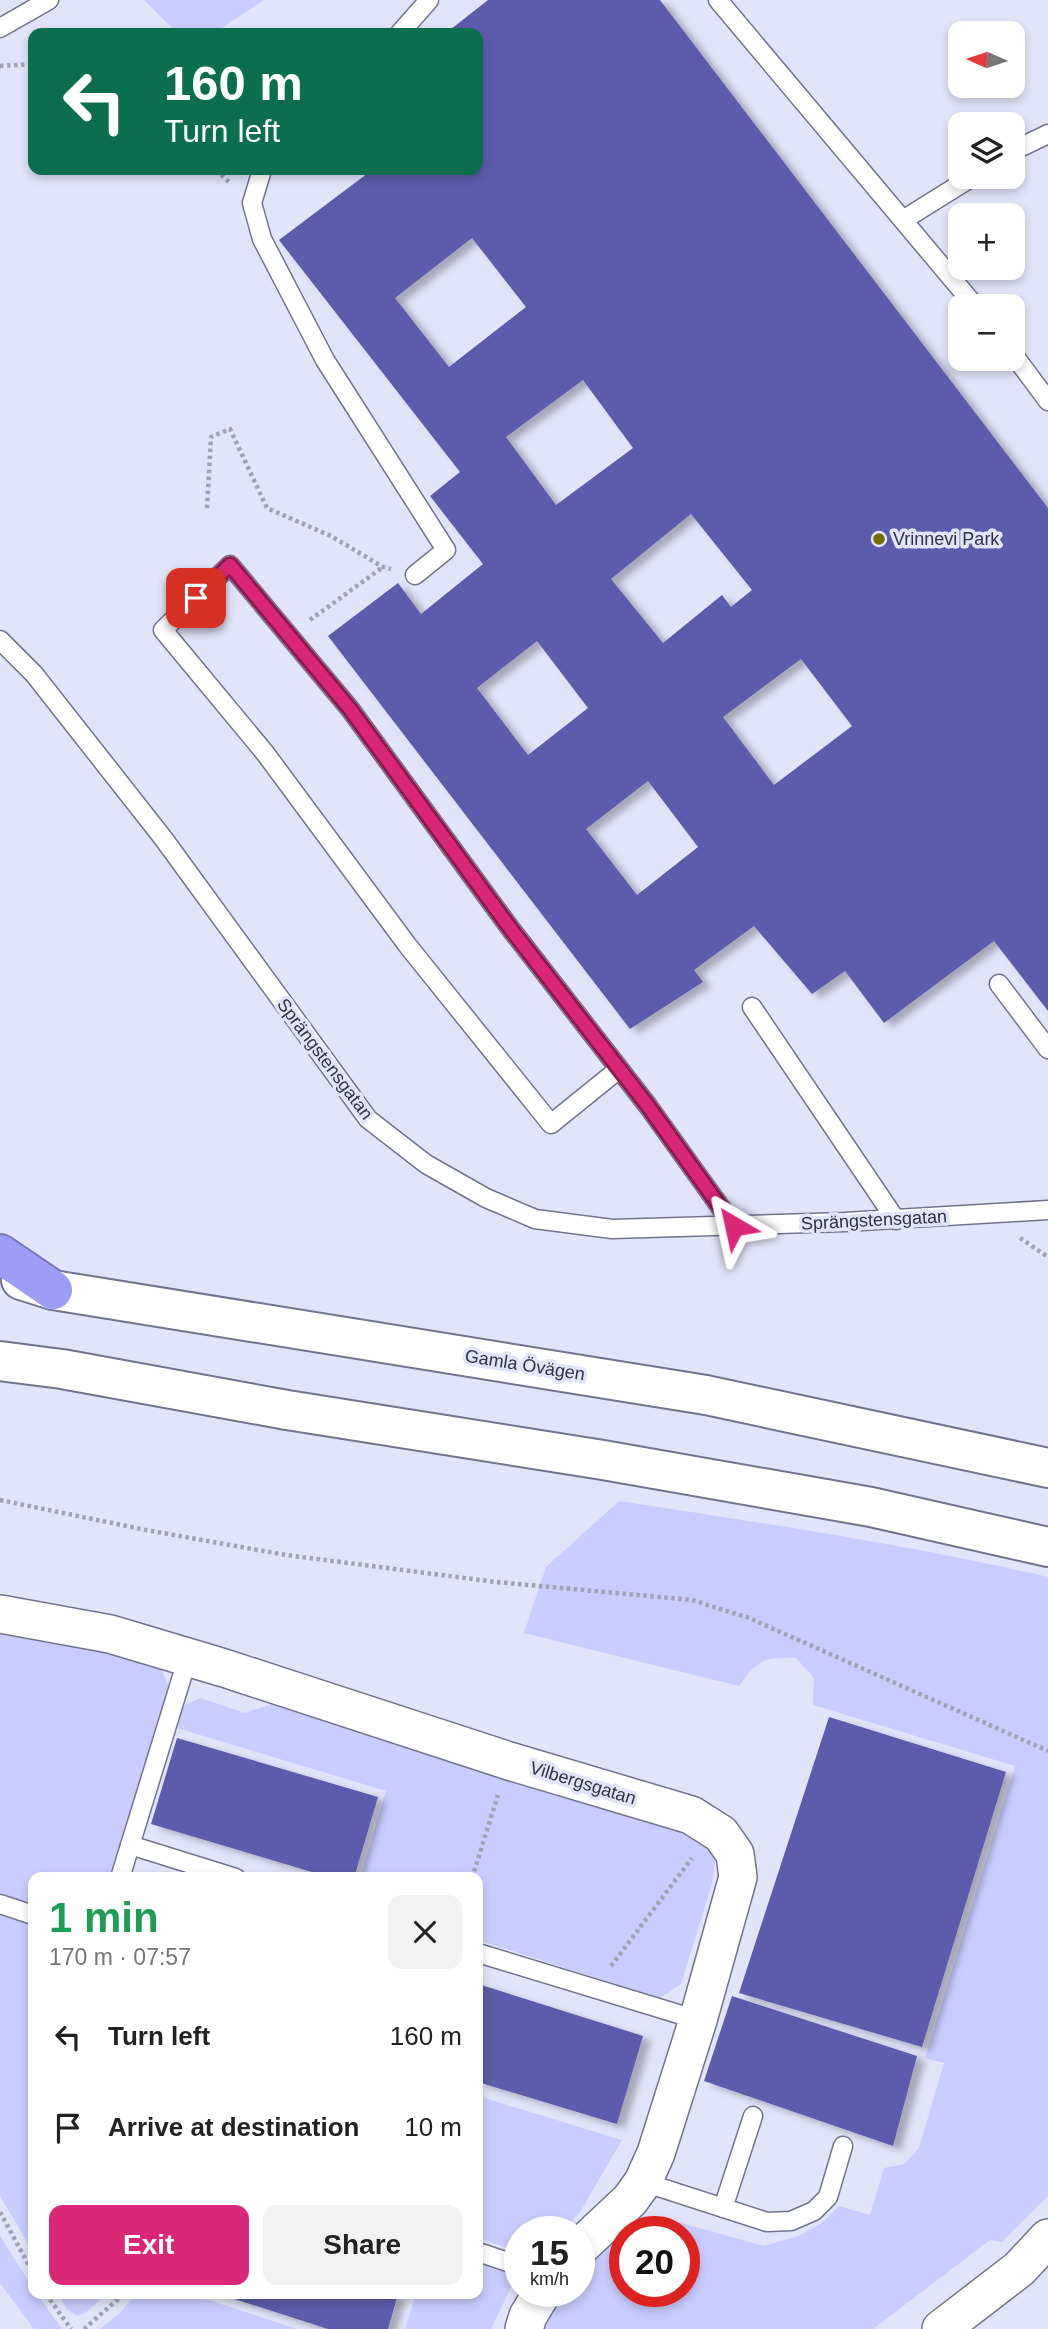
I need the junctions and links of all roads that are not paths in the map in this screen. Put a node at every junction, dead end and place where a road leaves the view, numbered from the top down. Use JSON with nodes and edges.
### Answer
{"nodes":[{"id":1,"x":49,"y":0,"type":"edge"},
{"id":2,"x":429,"y":0,"type":"edge"},
{"id":3,"x":718,"y":0,"type":"edge"},
{"id":4,"x":0,"y":28,"type":"edge"},
{"id":5,"x":404,"y":28,"type":"edge"},
{"id":6,"x":1048,"y":134,"type":"edge"},
{"id":7,"x":1025,"y":145,"type":"edge"},
{"id":8,"x":260,"y":175,"type":"edge"},
{"id":9,"x":953,"y":189,"type":"edge"},
{"id":10,"x":903,"y":220,"type":"junction"},
{"id":11,"x":965,"y":294,"type":"edge"},
{"id":12,"x":1025,"y":367,"type":"edge"},
{"id":13,"x":1045,"y":389,"type":"edge"},
{"id":14,"x":415,"y":575,"type":"road end"},
{"id":15,"x":0,"y":640,"type":"edge"},
{"id":16,"x":999,"y":984,"type":"dead end"},
{"id":17,"x":752,"y":1007,"type":"dead end"},
{"id":18,"x":1048,"y":1049,"type":"edge"},
{"id":19,"x":619,"y":1069,"type":"junction"},
{"id":20,"x":1048,"y":1210,"type":"edge"},
{"id":21,"x":896,"y":1220,"type":"junction"},
{"id":22,"x":734,"y":1226,"type":"junction"},
{"id":23,"x":0,"y":1254,"type":"edge"},
{"id":24,"x":0,"y":1273,"type":"edge"},
{"id":25,"x":53,"y":1290,"type":"junction"},
{"id":26,"x":0,"y":1361,"type":"edge"},
{"id":27,"x":1048,"y":1468,"type":"edge"},
{"id":28,"x":1048,"y":1547,"type":"edge"},
{"id":29,"x":0,"y":1614,"type":"edge"},
{"id":30,"x":188,"y":1657,"type":"junction"},
{"id":31,"x":130,"y":1845,"type":"junction"},
{"id":32,"x":122,"y":1872,"type":"edge"},
{"id":33,"x":217,"y":1872,"type":"edge"},
{"id":34,"x":0,"y":1904,"type":"edge"},
{"id":35,"x":28,"y":1913,"type":"edge"},
{"id":36,"x":483,"y":1955,"type":"edge"},
{"id":37,"x":698,"y":2020,"type":"junction"},
{"id":38,"x":753,"y":2116,"type":"dead end"},
{"id":39,"x":843,"y":2146,"type":"dead end"},
{"id":40,"x":643,"y":2182,"type":"junction"},
{"id":41,"x":723,"y":2208,"type":"junction"},
{"id":42,"x":595,"y":2233,"type":"edge"},
{"id":43,"x":1048,"y":2238,"type":"edge"},
{"id":44,"x":483,"y":2254,"type":"edge"},
{"id":45,"x":504,"y":2261,"type":"edge"},
{"id":46,"x":533,"y":2307,"type":"edge"},
{"id":47,"x":524,"y":2329,"type":"edge"},
{"id":48,"x":942,"y":2329,"type":"edge"}],
"edges":[{"from":1,"to":4,"type":"lane"},
{"from":2,"to":5,"type":"lane"},
{"from":3,"to":10,"type":"lane"},
{"from":6,"to":7,"type":"lane"},
{"from":8,"to":14,"type":"lane"},
{"from":9,"to":10,"type":"lane"},
{"from":10,"to":11,"type":"lane"},
{"from":12,"to":13,"type":"lane"},
{"from":15,"to":22,"type":"lane","name":"Sprängstensgatan"},
{"from":16,"to":18,"type":"lane"},
{"from":17,"to":21,"type":"lane"},
{"from":19,"to":19,"type":"lane"},
{"from":19,"to":22,"type":"lane"},
{"from":20,"to":21,"type":"lane","name":"Sprängstensgatan"},
{"from":21,"to":22,"type":"lane","name":"Sprängstensgatan"},
{"from":23,"to":25,"type":"highway"},
{"from":24,"to":25,"type":"main road","name":"Gamla Övägen"},
{"from":25,"to":27,"type":"main road","name":"Gamla Övägen"},
{"from":26,"to":28,"type":"main road"},
{"from":29,"to":30,"type":"street","name":"Vilbergsgatan"},
{"from":30,"to":31,"type":"lane"},
{"from":30,"to":37,"type":"street","name":"Vilbergsgatan"},
{"from":31,"to":32,"type":"lane"},
{"from":31,"to":33,"type":"lane"},
{"from":34,"to":35,"type":"lane"},
{"from":36,"to":37,"type":"lane"},
{"from":37,"to":40,"type":"street","name":"Vilbergsgatan"},
{"from":38,"to":41,"type":"lane"},
{"from":39,"to":41,"type":"lane"},
{"from":40,"to":41,"type":"lane"},
{"from":40,"to":42,"type":"street","name":"Vilbergsgatan"},
{"from":43,"to":48,"type":"street"},
{"from":44,"to":45,"type":"lane"},
{"from":46,"to":47,"type":"street"}]}
